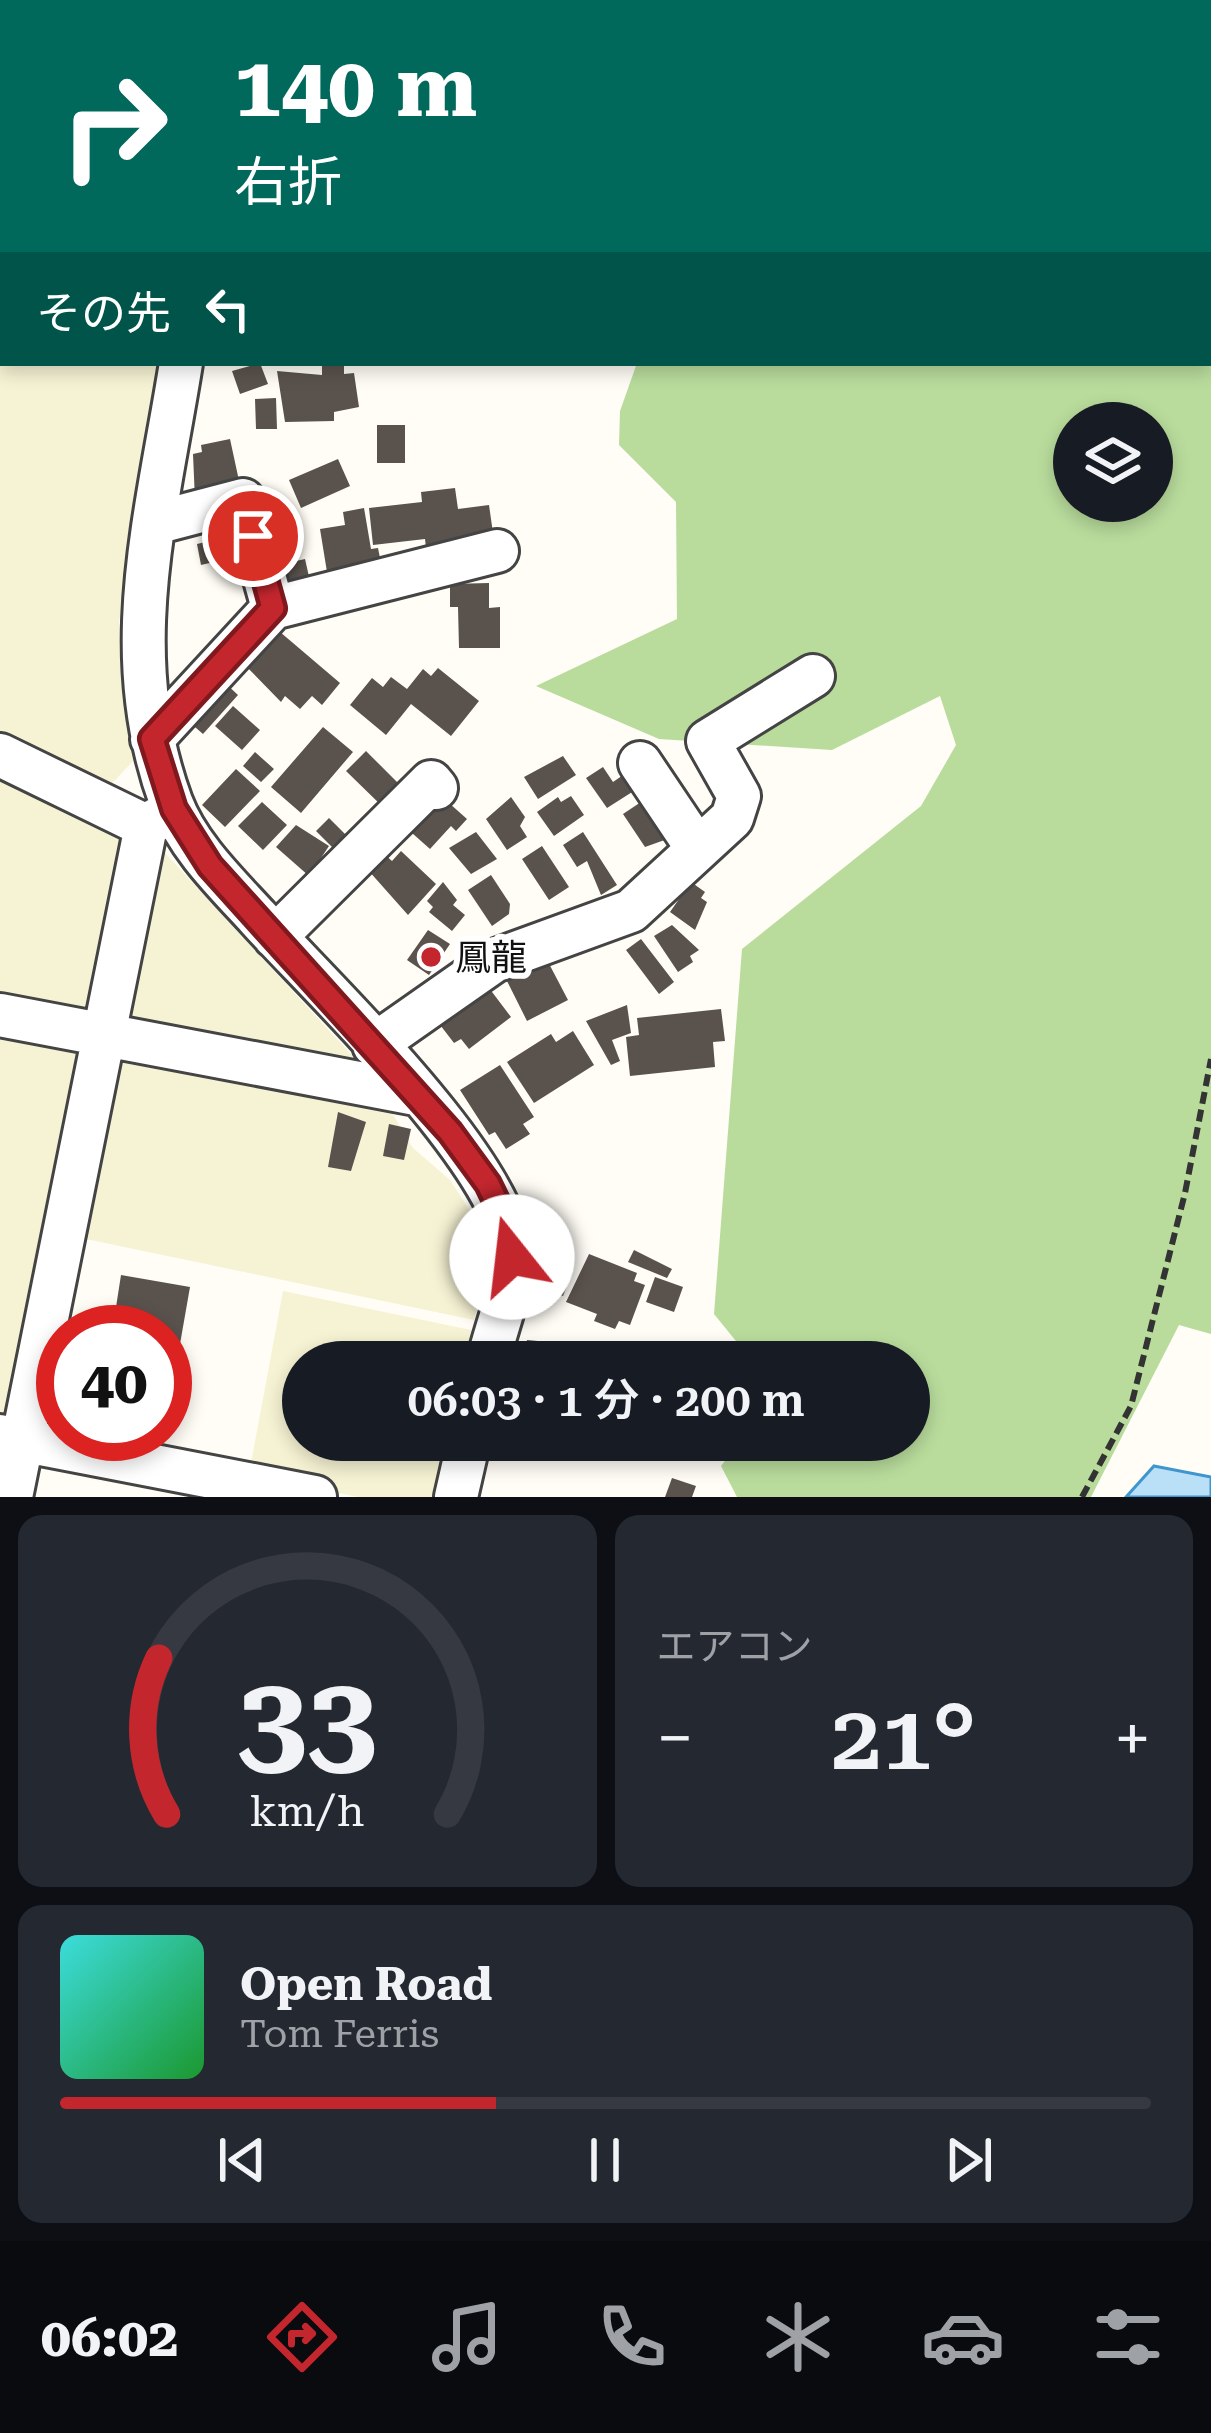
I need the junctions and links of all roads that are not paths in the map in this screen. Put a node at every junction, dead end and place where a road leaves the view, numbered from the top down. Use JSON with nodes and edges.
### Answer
{"nodes":[{"id":1,"x":181,"y":366,"type":"edge"},
{"id":2,"x":155,"y":523,"type":"junction"},
{"id":3,"x":496,"y":551,"type":"dead end"},
{"id":4,"x":273,"y":608,"type":"junction"},
{"id":5,"x":813,"y":676,"type":"dead end"},
{"id":6,"x":152,"y":739,"type":"junction"},
{"id":7,"x":0,"y":754,"type":"edge"},
{"id":8,"x":640,"y":763,"type":"dead end"},
{"id":9,"x":436,"y":788,"type":"dead end"},
{"id":10,"x":160,"y":818,"type":"junction"},
{"id":11,"x":697,"y":848,"type":"junction"},
{"id":12,"x":275,"y":937,"type":"junction"},
{"id":13,"x":0,"y":1015,"type":"edge"},
{"id":14,"x":105,"y":1035,"type":"junction"},
{"id":15,"x":374,"y":1045,"type":"junction"},
{"id":16,"x":416,"y":1094,"type":"junction"},
{"id":17,"x":493,"y":1341,"type":"edge"},
{"id":18,"x":11,"y":1438,"type":"edge"},
{"id":19,"x":465,"y":1461,"type":"edge"},
{"id":20,"x":11,"y":1497,"type":"edge"},
{"id":21,"x":315,"y":1497,"type":"edge"},
{"id":22,"x":456,"y":1497,"type":"edge"}],
"edges":[{"from":1,"to":2,"type":"street"},
{"from":2,"to":4,"type":"street"},
{"from":2,"to":6,"type":"street"},
{"from":3,"to":4,"type":"street"},
{"from":4,"to":6,"type":"street"},
{"from":5,"to":11,"type":"street"},
{"from":6,"to":10,"type":"street"},
{"from":7,"to":10,"type":"street"},
{"from":8,"to":11,"type":"street"},
{"from":9,"to":12,"type":"street"},
{"from":10,"to":12,"type":"street"},
{"from":10,"to":14,"type":"street"},
{"from":11,"to":15,"type":"street"},
{"from":12,"to":15,"type":"street"},
{"from":13,"to":14,"type":"street"},
{"from":14,"to":16,"type":"street"},
{"from":14,"to":18,"type":"street"},
{"from":15,"to":16,"type":"street"},
{"from":16,"to":17,"type":"street"},
{"from":18,"to":20,"type":"street"},
{"from":18,"to":21,"type":"street"},
{"from":19,"to":22,"type":"street"}]}
